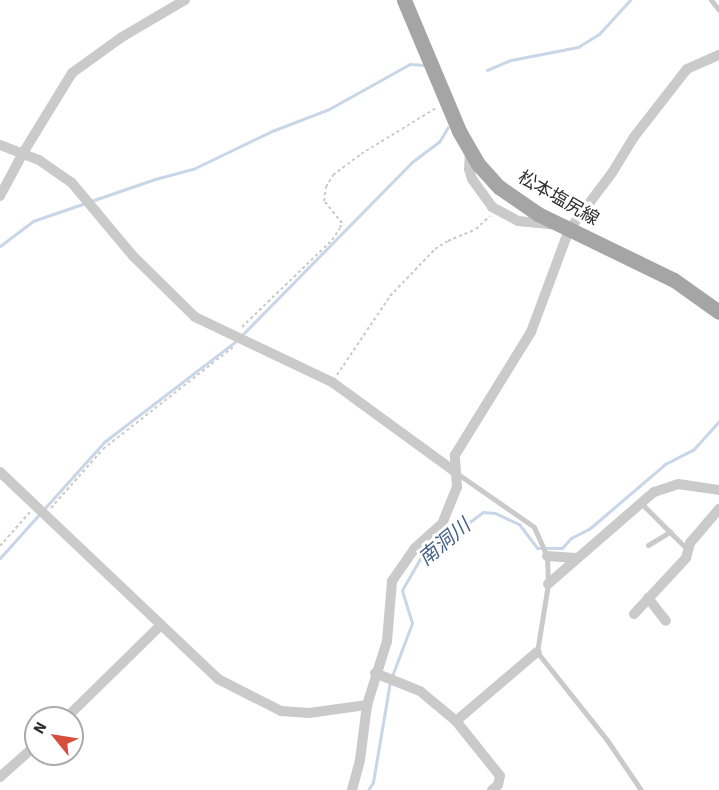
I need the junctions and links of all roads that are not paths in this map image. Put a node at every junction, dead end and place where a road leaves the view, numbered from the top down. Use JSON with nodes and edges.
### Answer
{"nodes":[{"id":1,"x":185,"y":0,"type":"edge"},
{"id":2,"x":404,"y":0,"type":"edge"},
{"id":3,"x":711,"y":0,"type":"edge"},
{"id":4,"x":719,"y":10,"type":"edge"},
{"id":5,"x":719,"y":55,"type":"edge"},
{"id":6,"x":0,"y":145,"type":"edge"},
{"id":7,"x":470,"y":151,"type":"junction"},
{"id":8,"x":22,"y":153,"type":"junction"},
{"id":9,"x":0,"y":196,"type":"edge"},
{"id":10,"x":564,"y":227,"type":"junction"},
{"id":11,"x":719,"y":312,"type":"edge"},
{"id":12,"x":454,"y":471,"type":"junction"},
{"id":13,"x":0,"y":472,"type":"edge"},
{"id":14,"x":719,"y":490,"type":"edge"},
{"id":15,"x":641,"y":503,"type":"junction"},
{"id":16,"x":719,"y":509,"type":"edge"},
{"id":17,"x":670,"y":532,"type":"junction"},
{"id":18,"x":648,"y":545,"type":"dead end"},
{"id":19,"x":688,"y":550,"type":"junction"},
{"id":20,"x":547,"y":556,"type":"junction"},
{"id":21,"x":576,"y":558,"type":"junction"},
{"id":22,"x":548,"y":584,"type":"junction"},
{"id":23,"x":648,"y":598,"type":"junction"},
{"id":24,"x":633,"y":614,"type":"dead end"},
{"id":25,"x":666,"y":621,"type":"dead end"},
{"id":26,"x":160,"y":626,"type":"junction"},
{"id":27,"x":537,"y":652,"type":"junction"},
{"id":28,"x":375,"y":673,"type":"junction"},
{"id":29,"x":367,"y":705,"type":"junction"},
{"id":30,"x":78,"y":706,"type":"edge"},
{"id":31,"x":456,"y":721,"type":"junction"},
{"id":32,"x":24,"y":756,"type":"edge"},
{"id":33,"x":0,"y":777,"type":"edge"},
{"id":34,"x":352,"y":790,"type":"edge"},
{"id":35,"x":492,"y":790,"type":"edge"},
{"id":36,"x":641,"y":790,"type":"edge"}],
"edges":[{"from":1,"to":8,"type":"street"},
{"from":2,"to":7,"type":"main road","name":"松本塩尻線"},
{"from":3,"to":4,"type":"lane"},
{"from":5,"to":10,"type":"street"},
{"from":6,"to":8,"type":"street"},
{"from":7,"to":10,"type":"main road","name":"松本塩尻線"},
{"from":7,"to":10,"type":"street"},
{"from":8,"to":9,"type":"street"},
{"from":8,"to":12,"type":"street"},
{"from":10,"to":11,"type":"main road","name":"松本塩尻線"},
{"from":10,"to":12,"type":"street"},
{"from":12,"to":20,"type":"lane"},
{"from":12,"to":28,"type":"street"},
{"from":13,"to":26,"type":"street"},
{"from":14,"to":15,"type":"street"},
{"from":15,"to":17,"type":"lane"},
{"from":15,"to":21,"type":"street"},
{"from":16,"to":19,"type":"street"},
{"from":17,"to":18,"type":"lane"},
{"from":17,"to":19,"type":"lane"},
{"from":19,"to":23,"type":"street"},
{"from":20,"to":21,"type":"street"},
{"from":20,"to":22,"type":"lane"},
{"from":21,"to":22,"type":"street"},
{"from":22,"to":27,"type":"lane"},
{"from":23,"to":24,"type":"street"},
{"from":23,"to":25,"type":"street"},
{"from":26,"to":29,"type":"street"},
{"from":26,"to":30,"type":"street"},
{"from":27,"to":31,"type":"street"},
{"from":27,"to":36,"type":"lane"},
{"from":28,"to":29,"type":"street"},
{"from":28,"to":31,"type":"street"},
{"from":29,"to":34,"type":"street"},
{"from":31,"to":35,"type":"street"},
{"from":32,"to":33,"type":"street"}]}
